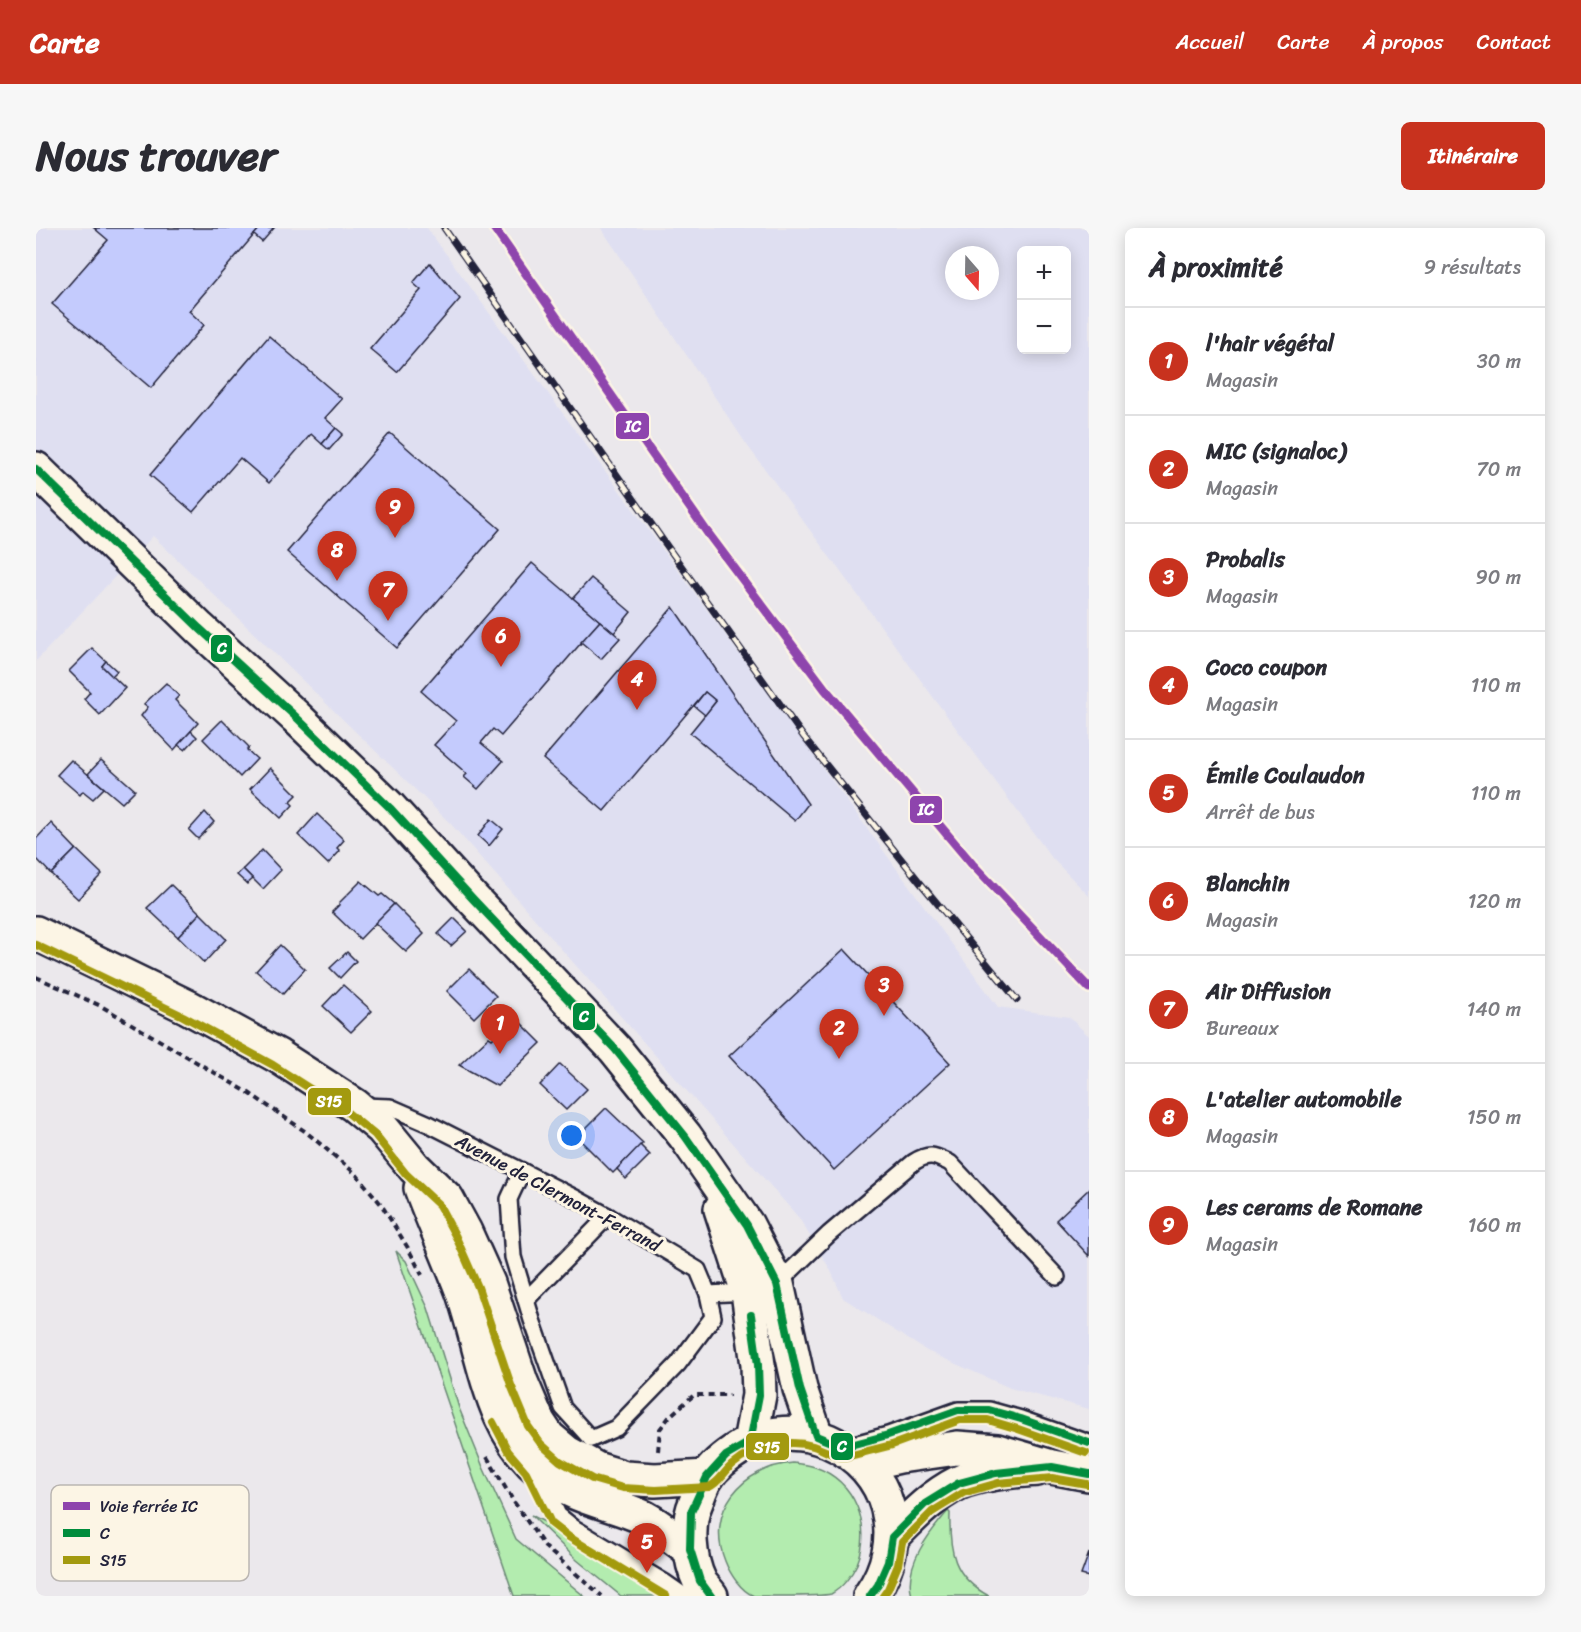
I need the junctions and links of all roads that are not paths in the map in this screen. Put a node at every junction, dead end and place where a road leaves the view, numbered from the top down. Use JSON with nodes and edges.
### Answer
{"nodes":[{"id":1,"x":36,"y":469,"type":"edge"},
{"id":2,"x":36,"y":933,"type":"edge"},
{"id":3,"x":354,"y":1105,"type":"junction"},
{"id":4,"x":414,"y":1167,"type":"junction"},
{"id":5,"x":522,"y":1171,"type":"junction"},
{"id":6,"x":609,"y":1216,"type":"junction"},
{"id":7,"x":1057,"y":1277,"type":"dead end"},
{"id":8,"x":762,"y":1288,"type":"junction"},
{"id":9,"x":708,"y":1294,"type":"junction"},
{"id":10,"x":526,"y":1300,"type":"junction"},
{"id":11,"x":750,"y":1442,"type":"junction"},
{"id":12,"x":1089,"y":1443,"type":"edge"},
{"id":13,"x":841,"y":1449,"type":"junction"},
{"id":14,"x":535,"y":1466,"type":"junction"},
{"id":15,"x":1052,"y":1467,"type":"junction"},
{"id":16,"x":1089,"y":1474,"type":"edge"},
{"id":17,"x":706,"y":1477,"type":"junction"},
{"id":18,"x":892,"y":1537,"type":"junction"},
{"id":19,"x":690,"y":1549,"type":"junction"},
{"id":20,"x":877,"y":1592,"type":"edge"},
{"id":21,"x":684,"y":1596,"type":"edge"},
{"id":22,"x":711,"y":1596,"type":"edge"}],
"edges":[{"from":1,"to":8,"type":"main road"},
{"from":2,"to":3,"type":"main road","name":"Avenue de Clermont-Ferrand"},
{"from":3,"to":4,"type":"main road","name":"Avenue de Clermont-Ferrand"},
{"from":3,"to":5,"type":"lane","name":"Avenue de Clermont-Ferrand"},
{"from":4,"to":14,"type":"main road","name":"Avenue de Clermont-Ferrand"},
{"from":4,"to":17,"type":"main road","name":"Avenue de Clermont-Ferrand"},
{"from":5,"to":6,"type":"lane","name":"Avenue de Clermont-Ferrand"},
{"from":5,"to":10,"type":"lane"},
{"from":6,"to":9,"type":"lane","name":"Avenue de Clermont-Ferrand"},
{"from":6,"to":10,"type":"lane"},
{"from":7,"to":8,"type":"lane"},
{"from":8,"to":9,"type":"lane"},
{"from":8,"to":11,"type":"main road"},
{"from":8,"to":13,"type":"main road"},
{"from":9,"to":10,"type":"lane"},
{"from":11,"to":13,"type":"main road"},
{"from":11,"to":17,"type":"main road"},
{"from":12,"to":13,"type":"lane"},
{"from":13,"to":15,"type":"main road"},
{"from":13,"to":18,"type":"main road"},
{"from":14,"to":19,"type":"main road","name":"Avenue de Clermont-Ferrand"},
{"from":14,"to":21,"type":"lane"},
{"from":15,"to":16,"type":"main road"},
{"from":15,"to":18,"type":"main road"},
{"from":17,"to":19,"type":"main road"},
{"from":18,"to":20,"type":"main road"},
{"from":19,"to":22,"type":"main road"}]}
